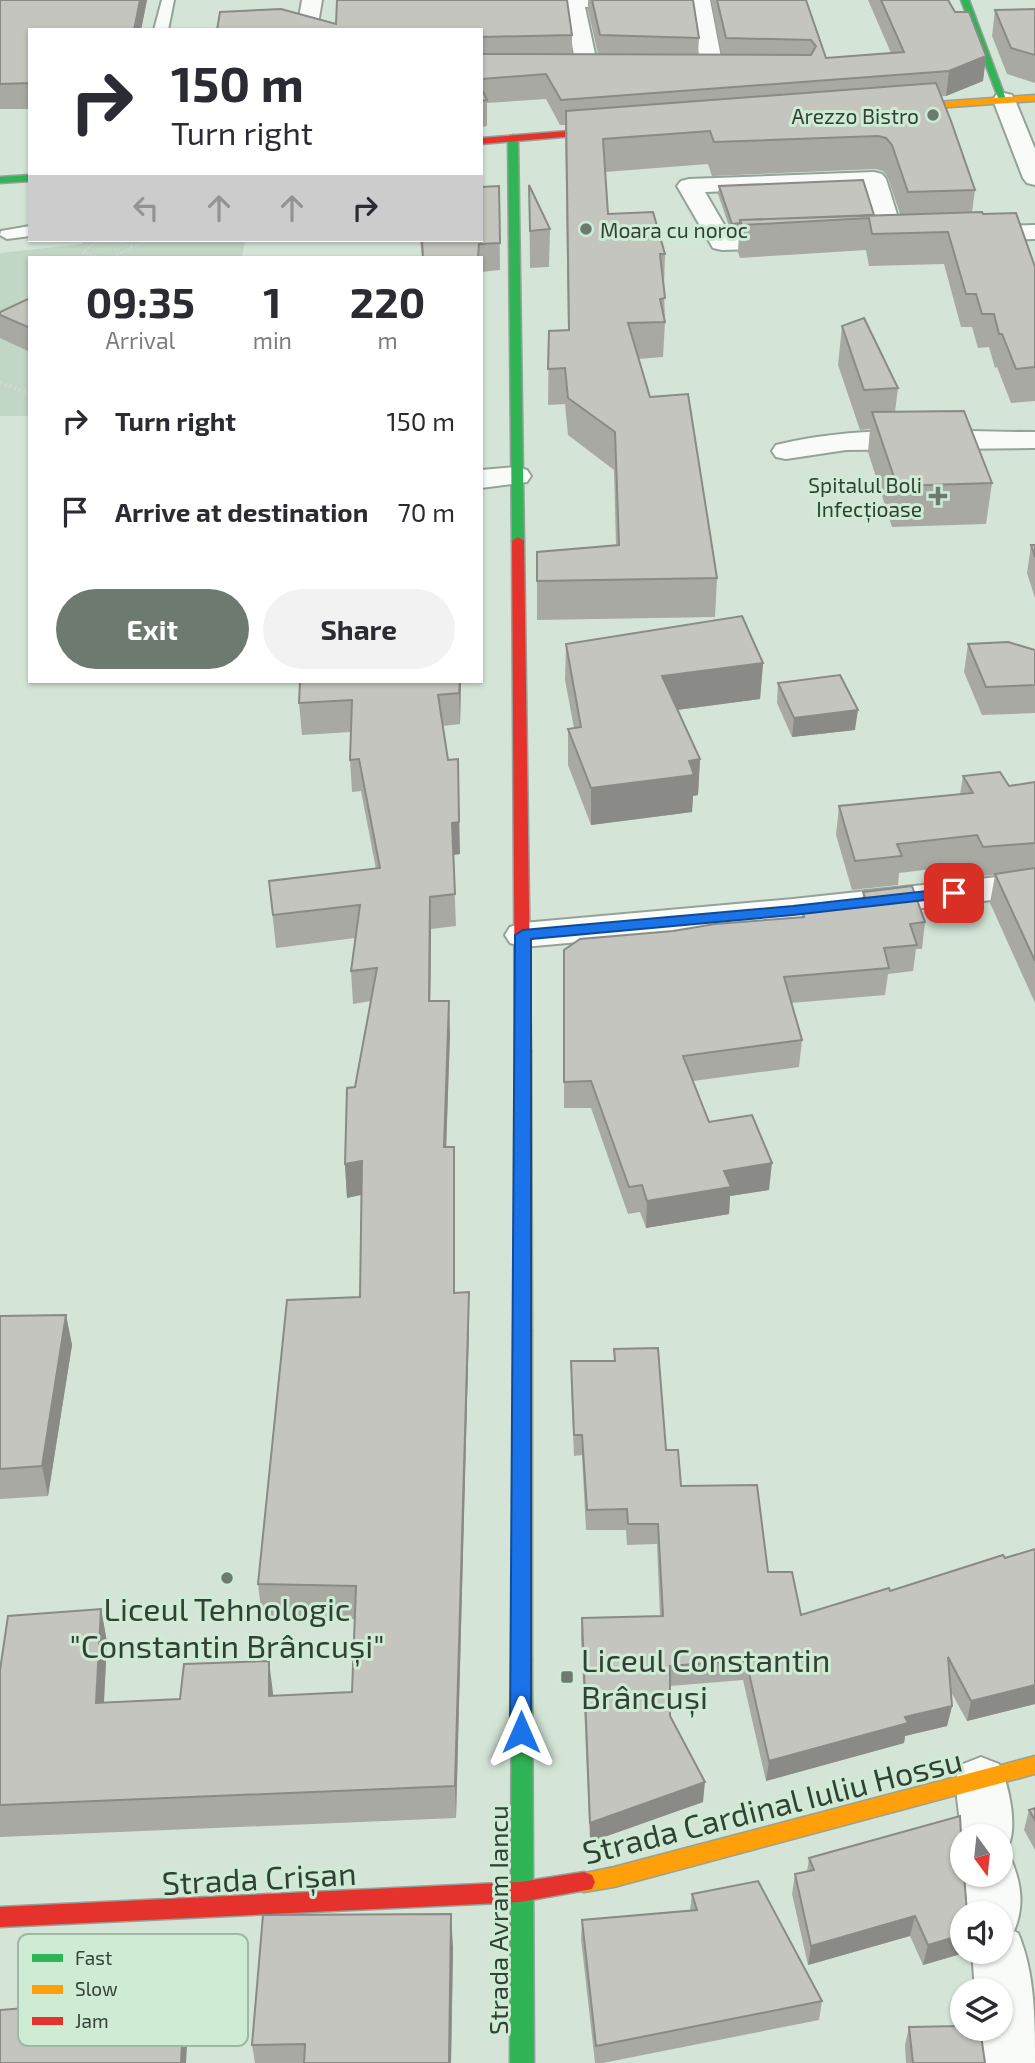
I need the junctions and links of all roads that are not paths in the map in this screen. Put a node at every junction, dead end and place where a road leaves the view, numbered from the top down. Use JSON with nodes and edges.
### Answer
{"nodes":[{"id":1,"x":169,"y":0,"type":"edge"},
{"id":2,"x":312,"y":0,"type":"edge"},
{"id":3,"x":638,"y":0,"type":"edge"},
{"id":4,"x":700,"y":0,"type":"edge"},
{"id":5,"x":965,"y":0,"type":"edge"},
{"id":6,"x":162,"y":28,"type":"edge"},
{"id":7,"x":307,"y":28,"type":"edge"},
{"id":8,"x":564,"y":68,"type":"edge"},
{"id":9,"x":587,"y":68,"type":"junction"},
{"id":10,"x":612,"y":69,"type":"edge"},
{"id":11,"x":688,"y":72,"type":"edge"},
{"id":12,"x":738,"y":73,"type":"edge"},
{"id":13,"x":713,"y":74,"type":"junction"},
{"id":14,"x":1035,"y":97,"type":"edge"},
{"id":15,"x":1004,"y":100,"type":"junction"},
{"id":16,"x":874,"y":110,"type":"edge"},
{"id":17,"x":638,"y":128,"type":"edge"},
{"id":18,"x":513,"y":138,"type":"junction"},
{"id":19,"x":483,"y":141,"type":"edge"},
{"id":20,"x":28,"y":178,"type":"edge"},
{"id":21,"x":1035,"y":178,"type":"edge"},
{"id":22,"x":0,"y":180,"type":"edge"},
{"id":23,"x":28,"y":231,"type":"edge"},
{"id":24,"x":1035,"y":232,"type":"edge"},
{"id":25,"x":7,"y":234,"type":"dead end"},
{"id":26,"x":944,"y":235,"type":"edge"},
{"id":27,"x":918,"y":236,"type":"edge"},
{"id":28,"x":892,"y":237,"type":"junction"},
{"id":29,"x":866,"y":238,"type":"edge"},
{"id":30,"x":813,"y":240,"type":"edge"},
{"id":31,"x":1035,"y":440,"type":"edge"},
{"id":32,"x":786,"y":451,"type":"dead end"},
{"id":33,"x":517,"y":476,"type":"junction"},
{"id":34,"x":483,"y":479,"type":"edge"},
{"id":35,"x":1035,"y":884,"type":"edge"},
{"id":36,"x":523,"y":935,"type":"junction"},
{"id":37,"x":1035,"y":1765,"type":"edge"},
{"id":38,"x":981,"y":1780,"type":"junction"},
{"id":39,"x":986,"y":1824,"type":"edge"},
{"id":40,"x":520,"y":1892,"type":"junction"},
{"id":41,"x":0,"y":1917,"type":"edge"},
{"id":42,"x":1000,"y":1964,"type":"edge"},
{"id":43,"x":522,"y":2063,"type":"edge"},
{"id":44,"x":1011,"y":2063,"type":"edge"}],
"edges":[{"from":1,"to":6,"type":"lane"},
{"from":2,"to":7,"type":"street"},
{"from":3,"to":9,"type":"street"},
{"from":4,"to":13,"type":"street"},
{"from":5,"to":15,"type":"street"},
{"from":8,"to":9,"type":"street"},
{"from":9,"to":10,"type":"street"},
{"from":11,"to":13,"type":"street"},
{"from":12,"to":13,"type":"street"},
{"from":14,"to":15,"type":"street"},
{"from":15,"to":16,"type":"street"},
{"from":15,"to":21,"type":"street"},
{"from":17,"to":18,"type":"street"},
{"from":18,"to":19,"type":"street"},
{"from":18,"to":33,"type":"street","name":"Strada Avram Iancu"},
{"from":20,"to":22,"type":"street"},
{"from":23,"to":25,"type":"lane"},
{"from":24,"to":26,"type":"street"},
{"from":27,"to":28,"type":"street"},
{"from":28,"to":29,"type":"street"},
{"from":28,"to":30,"type":"street"},
{"from":31,"to":32,"type":"street"},
{"from":33,"to":34,"type":"street"},
{"from":33,"to":36,"type":"street","name":"Strada Avram Iancu"},
{"from":35,"to":36,"type":"street"},
{"from":36,"to":40,"type":"street","name":"Strada Avram Iancu"},
{"from":37,"to":38,"type":"street","name":"Strada Cardinal Iuliu Hossu"},
{"from":38,"to":39,"type":"street"},
{"from":38,"to":40,"type":"street","name":"Strada Cardinal Iuliu Hossu"},
{"from":40,"to":41,"type":"street","name":"Strada Crișan"},
{"from":40,"to":43,"type":"street","name":"Strada Avram Iancu"},
{"from":42,"to":44,"type":"street"}]}
